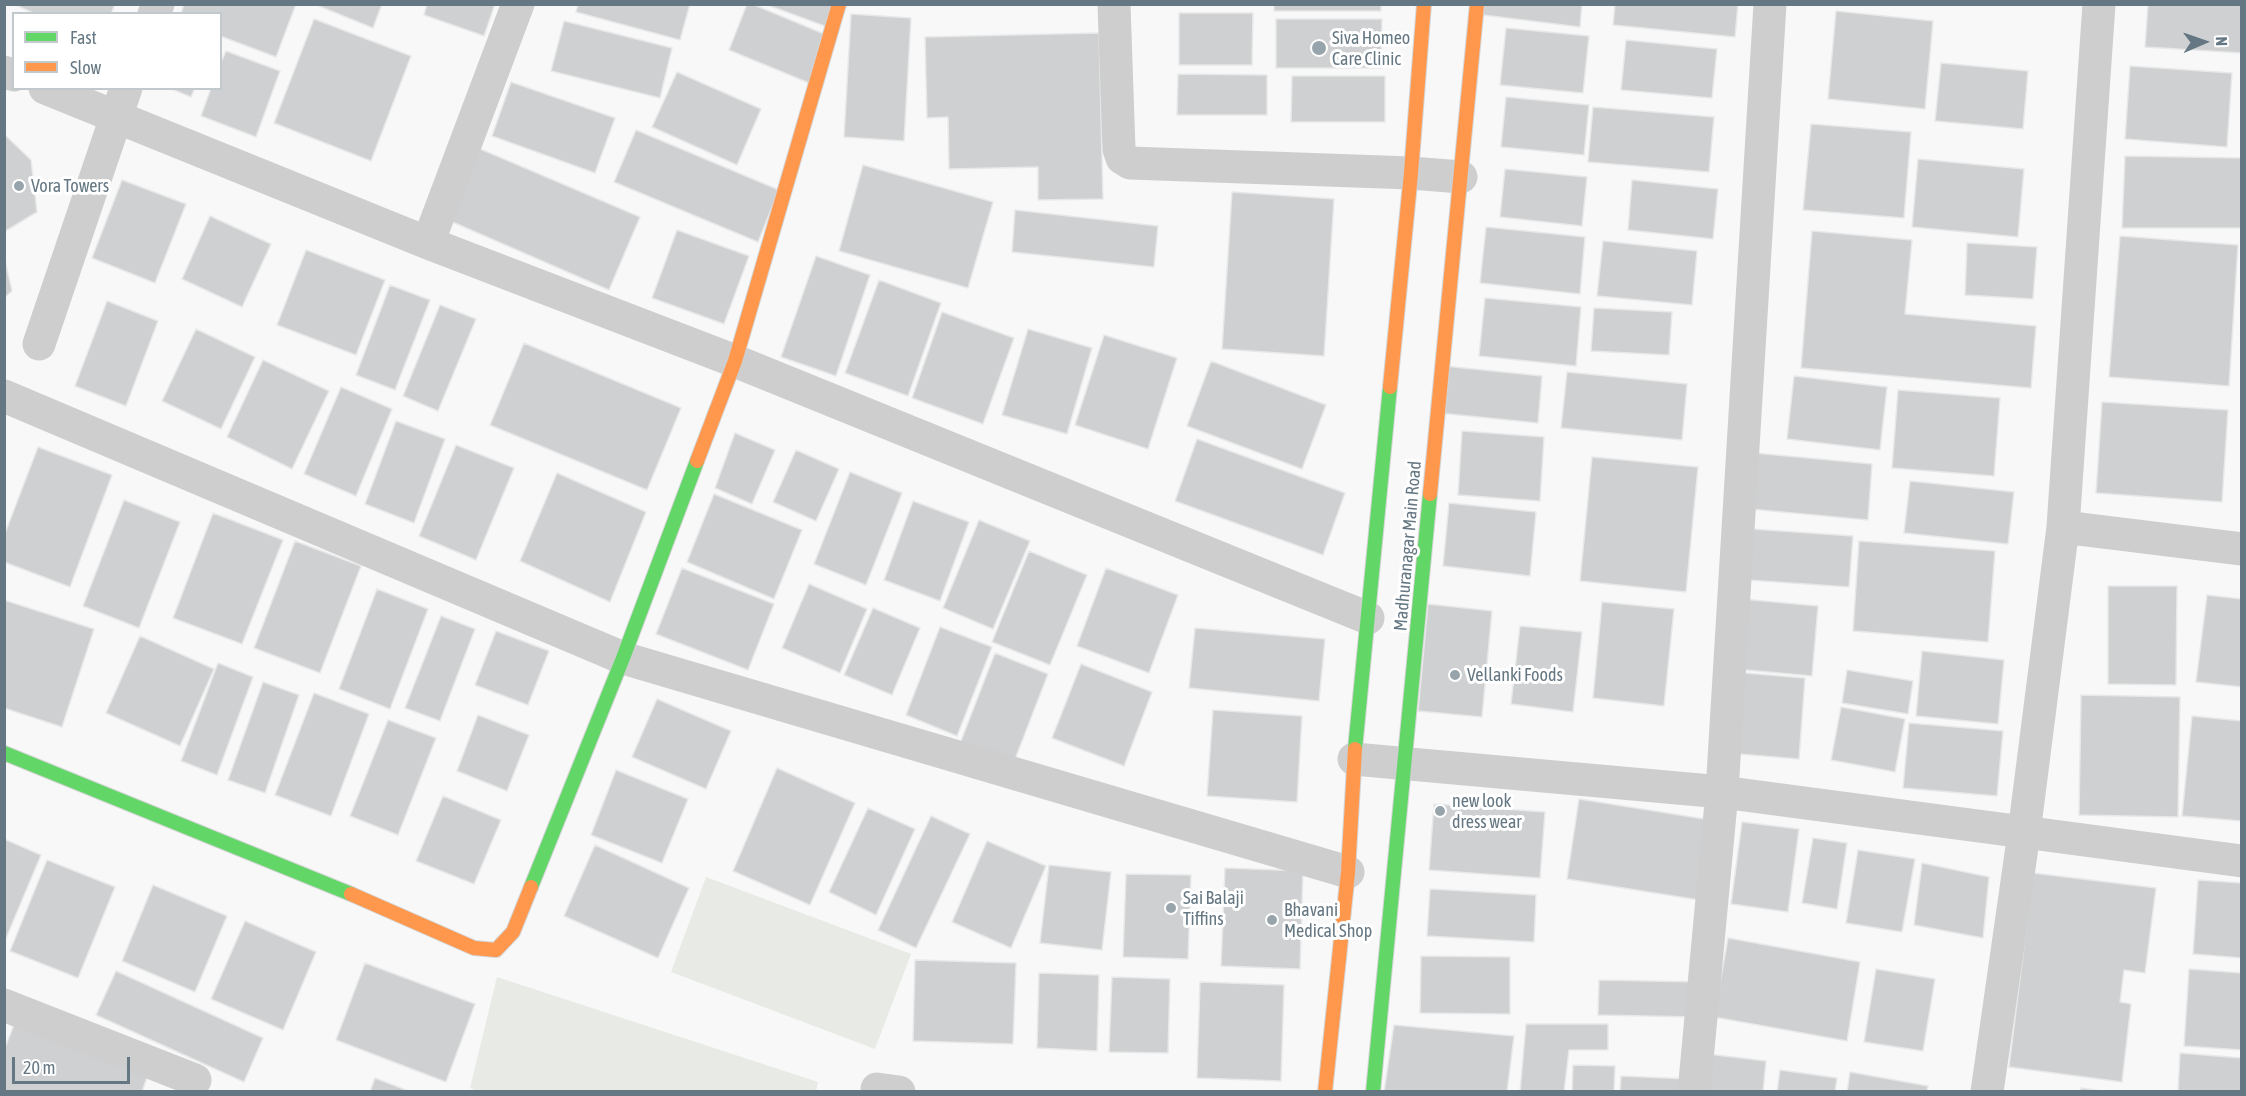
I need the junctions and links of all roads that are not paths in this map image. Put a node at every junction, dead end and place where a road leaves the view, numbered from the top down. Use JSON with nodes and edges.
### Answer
{"nodes":[{"id":1,"x":518,"y":4,"type":"edge"},
{"id":2,"x":839,"y":4,"type":"edge"},
{"id":3,"x":1114,"y":4,"type":"edge"},
{"id":4,"x":1424,"y":4,"type":"edge"},
{"id":5,"x":1477,"y":4,"type":"edge"},
{"id":6,"x":1770,"y":4,"type":"edge"},
{"id":7,"x":2099,"y":4,"type":"edge"},
{"id":8,"x":55,"y":90,"type":"edge"},
{"id":9,"x":121,"y":103,"type":"edge"},
{"id":10,"x":1411,"y":173,"type":"junction"},
{"id":11,"x":1461,"y":177,"type":"junction"},
{"id":12,"x":428,"y":243,"type":"junction"},
{"id":13,"x":39,"y":344,"type":"dead end"},
{"id":14,"x":735,"y":361,"type":"junction"},
{"id":15,"x":4,"y":396,"type":"edge"},
{"id":16,"x":2063,"y":527,"type":"junction"},
{"id":17,"x":2241,"y":549,"type":"edge"},
{"id":18,"x":1368,"y":618,"type":"junction"},
{"id":19,"x":623,"y":658,"type":"junction"},
{"id":20,"x":4,"y":753,"type":"edge"},
{"id":21,"x":1354,"y":759,"type":"junction"},
{"id":22,"x":1406,"y":764,"type":"junction"},
{"id":23,"x":1722,"y":792,"type":"junction"},
{"id":24,"x":2024,"y":833,"type":"junction"},
{"id":25,"x":2241,"y":861,"type":"edge"},
{"id":26,"x":1348,"y":872,"type":"junction"},
{"id":27,"x":4,"y":1005,"type":"edge"},
{"id":28,"x":195,"y":1080,"type":"dead end"},
{"id":29,"x":1325,"y":1092,"type":"edge"},
{"id":30,"x":1373,"y":1092,"type":"edge"},
{"id":31,"x":1694,"y":1092,"type":"edge"},
{"id":32,"x":1987,"y":1092,"type":"edge"}],
"edges":[{"from":1,"to":12,"type":"street"},
{"from":2,"to":14,"type":"street"},
{"from":3,"to":10,"type":"street"},
{"from":4,"to":10,"type":"street","name":"Madhuranagar Main Road"},
{"from":5,"to":11,"type":"street","name":"Madhuranagar Main Road"},
{"from":6,"to":23,"type":"street"},
{"from":7,"to":16,"type":"street"},
{"from":8,"to":9,"type":"street"},
{"from":9,"to":12,"type":"street"},
{"from":9,"to":13,"type":"street"},
{"from":10,"to":11,"type":"street"},
{"from":10,"to":18,"type":"street","name":"Madhuranagar Main Road"},
{"from":11,"to":22,"type":"street","name":"Madhuranagar Main Road"},
{"from":12,"to":14,"type":"street"},
{"from":14,"to":18,"type":"street"},
{"from":14,"to":19,"type":"street"},
{"from":15,"to":19,"type":"street"},
{"from":16,"to":17,"type":"street"},
{"from":16,"to":24,"type":"street"},
{"from":18,"to":21,"type":"street","name":"Madhuranagar Main Road"},
{"from":19,"to":20,"type":"street"},
{"from":19,"to":26,"type":"street"},
{"from":21,"to":22,"type":"street"},
{"from":21,"to":26,"type":"street","name":"Madhuranagar Main Road"},
{"from":22,"to":23,"type":"street"},
{"from":22,"to":30,"type":"street","name":"Madhuranagar Main Road"},
{"from":23,"to":24,"type":"street"},
{"from":23,"to":31,"type":"street"},
{"from":24,"to":25,"type":"street"},
{"from":24,"to":32,"type":"street"},
{"from":26,"to":29,"type":"street","name":"Madhuranagar Main Road"},
{"from":27,"to":28,"type":"street"}]}
